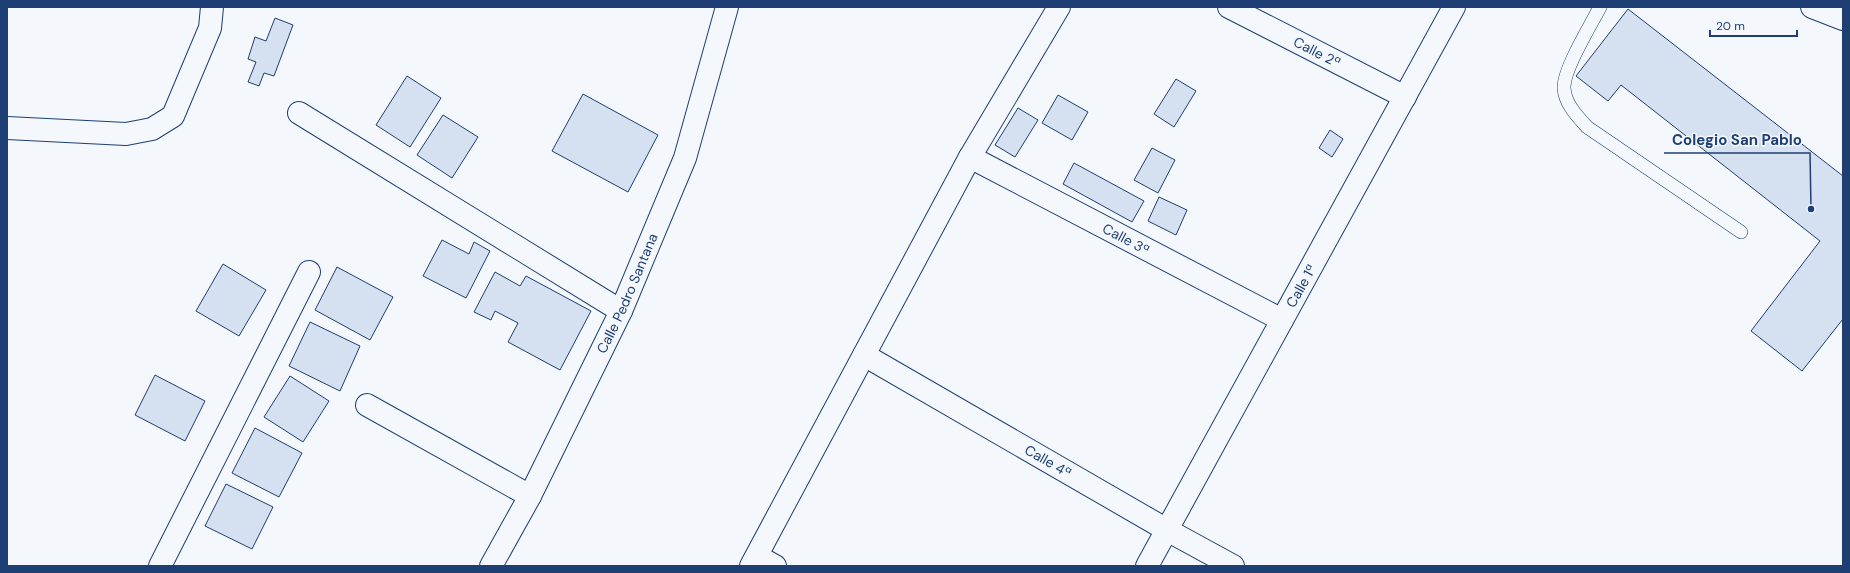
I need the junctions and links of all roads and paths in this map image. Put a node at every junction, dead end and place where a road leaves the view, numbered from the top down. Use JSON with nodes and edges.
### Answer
{"nodes":[{"id":1,"x":212,"y":7,"type":"edge"},
{"id":2,"x":727,"y":7,"type":"edge"},
{"id":3,"x":1059,"y":7,"type":"edge"},
{"id":4,"x":1229,"y":7,"type":"edge"},
{"id":5,"x":1454,"y":7,"type":"edge"},
{"id":6,"x":1600,"y":7,"type":"edge"},
{"id":7,"x":1812,"y":7,"type":"edge"},
{"id":8,"x":1843,"y":19,"type":"edge"},
{"id":9,"x":1405,"y":97,"type":"junction"},
{"id":10,"x":299,"y":113,"type":"dead end"},
{"id":11,"x":7,"y":128,"type":"edge"},
{"id":12,"x":970,"y":157,"type":"junction"},
{"id":13,"x":1741,"y":232,"type":"dead end"},
{"id":14,"x":309,"y":272,"type":"dead end"},
{"id":15,"x":621,"y":311,"type":"junction"},
{"id":16,"x":1282,"y":320,"type":"junction"},
{"id":17,"x":864,"y":355,"type":"junction"},
{"id":18,"x":367,"y":405,"type":"dead end"},
{"id":19,"x":530,"y":496,"type":"junction"},
{"id":20,"x":1167,"y":530,"type":"junction"},
{"id":21,"x":754,"y":561,"type":"edge"},
{"id":22,"x":160,"y":566,"type":"edge"},
{"id":23,"x":492,"y":566,"type":"edge"},
{"id":24,"x":775,"y":566,"type":"edge"},
{"id":25,"x":1147,"y":566,"type":"edge"},
{"id":26,"x":1233,"y":566,"type":"edge"}],
"edges":[{"from":1,"to":11,"type":"street"},
{"from":2,"to":15,"type":"street","name":"Calle Pedro Santana"},
{"from":3,"to":12,"type":"street"},
{"from":4,"to":9,"type":"street","name":"Calle 2ª"},
{"from":5,"to":9,"type":"street","name":"Calle 1ª"},
{"from":6,"to":13,"type":"lane"},
{"from":7,"to":8,"type":"street"},
{"from":9,"to":16,"type":"street","name":"Calle 1ª"},
{"from":10,"to":15,"type":"street"},
{"from":12,"to":16,"type":"street","name":"Calle 3ª"},
{"from":12,"to":17,"type":"street"},
{"from":14,"to":22,"type":"street"},
{"from":15,"to":19,"type":"street","name":"Calle Pedro Santana"},
{"from":16,"to":20,"type":"street","name":"Calle 1ª"},
{"from":17,"to":20,"type":"street","name":"Calle 4ª"},
{"from":17,"to":21,"type":"street"},
{"from":18,"to":19,"type":"street"},
{"from":19,"to":23,"type":"street","name":"Calle Pedro Santana"},
{"from":20,"to":25,"type":"street","name":"Calle 1ª"},
{"from":20,"to":26,"type":"street","name":"Calle 4ª"},
{"from":21,"to":24,"type":"street"}]}
